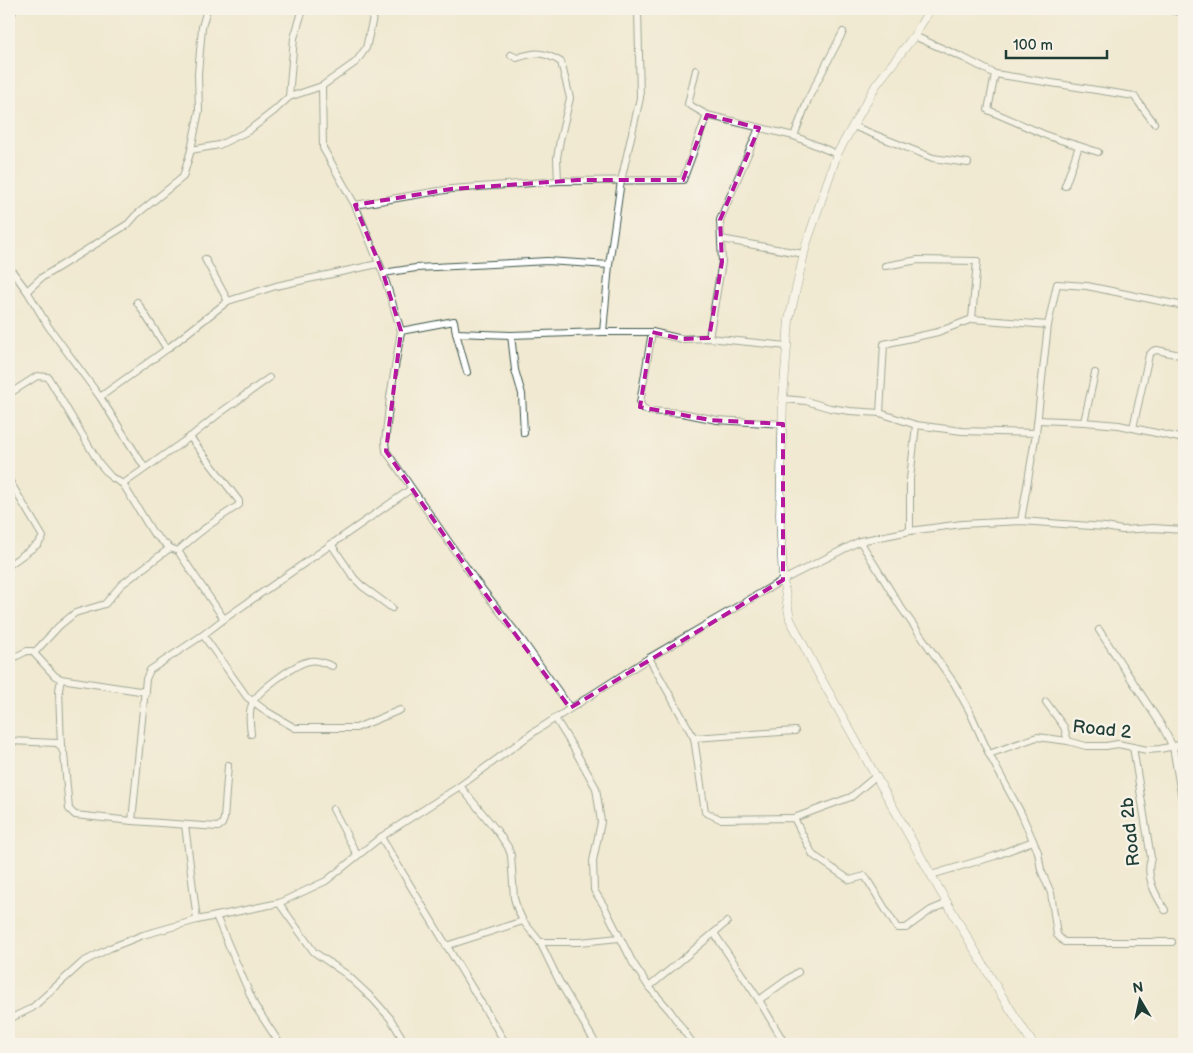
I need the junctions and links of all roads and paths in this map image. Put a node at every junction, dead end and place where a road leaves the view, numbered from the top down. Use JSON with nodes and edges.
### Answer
{"nodes":[{"id":1,"x":14,"y":9,"type":"edge"},
{"id":2,"x":207,"y":9,"type":"edge"},
{"id":3,"x":303,"y":9,"type":"edge"},
{"id":4,"x":375,"y":9,"type":"edge"},
{"id":5,"x":638,"y":9,"type":"edge"},
{"id":6,"x":930,"y":9,"type":"edge"},
{"id":7,"x":1167,"y":9,"type":"edge"},
{"id":8,"x":1184,"y":13,"type":"edge"},
{"id":9,"x":9,"y":20,"type":"edge"},
{"id":10,"x":843,"y":32,"type":"dead end"},
{"id":11,"x":914,"y":36,"type":"junction"},
{"id":12,"x":512,"y":55,"type":"dead end"},
{"id":13,"x":696,"y":70,"type":"dead end"},
{"id":14,"x":995,"y":74,"type":"junction"},
{"id":15,"x":322,"y":86,"type":"junction"},
{"id":16,"x":289,"y":97,"type":"junction"},
{"id":17,"x":707,"y":115,"type":"junction"},
{"id":18,"x":1154,"y":123,"type":"dead end"},
{"id":19,"x":853,"y":126,"type":"junction"},
{"id":20,"x":759,"y":128,"type":"junction"},
{"id":21,"x":794,"y":136,"type":"junction"},
{"id":22,"x":1080,"y":146,"type":"junction"},
{"id":23,"x":191,"y":150,"type":"junction"},
{"id":24,"x":1098,"y":152,"type":"dead end"},
{"id":25,"x":837,"y":154,"type":"junction"},
{"id":26,"x":968,"y":163,"type":"dead end"},
{"id":27,"x":558,"y":181,"type":"junction"},
{"id":28,"x":621,"y":181,"type":"junction"},
{"id":29,"x":1065,"y":186,"type":"dead end"},
{"id":30,"x":354,"y":205,"type":"junction"},
{"id":31,"x":721,"y":239,"type":"junction"},
{"id":32,"x":804,"y":254,"type":"junction"},
{"id":33,"x":205,"y":259,"type":"dead end"},
{"id":34,"x":378,"y":264,"type":"junction"},
{"id":35,"x":610,"y":265,"type":"junction"},
{"id":36,"x":885,"y":266,"type":"dead end"},
{"id":37,"x":9,"y":267,"type":"edge"},
{"id":38,"x":383,"y":273,"type":"junction"},
{"id":39,"x":28,"y":291,"type":"junction"},
{"id":40,"x":228,"y":301,"type":"junction"},
{"id":41,"x":137,"y":302,"type":"dead end"},
{"id":42,"x":1184,"y":306,"type":"edge"},
{"id":43,"x":972,"y":320,"type":"junction"},
{"id":44,"x":1048,"y":325,"type":"junction"},
{"id":45,"x":401,"y":331,"type":"junction"},
{"id":46,"x":456,"y":332,"type":"junction"},
{"id":47,"x":603,"y":332,"type":"junction"},
{"id":48,"x":652,"y":332,"type":"junction"},
{"id":49,"x":511,"y":335,"type":"junction"},
{"id":50,"x":709,"y":338,"type":"junction"},
{"id":51,"x":787,"y":346,"type":"junction"},
{"id":52,"x":167,"y":349,"type":"junction"},
{"id":53,"x":1184,"y":356,"type":"edge"},
{"id":54,"x":467,"y":372,"type":"dead end"},
{"id":55,"x":1095,"y":373,"type":"dead end"},
{"id":56,"x":269,"y":378,"type":"dead end"},
{"id":57,"x":9,"y":394,"type":"edge"},
{"id":58,"x":100,"y":397,"type":"junction"},
{"id":59,"x":783,"y":399,"type":"junction"},
{"id":60,"x":880,"y":413,"type":"junction"},
{"id":61,"x":1038,"y":420,"type":"junction"},
{"id":62,"x":1084,"y":422,"type":"junction"},
{"id":63,"x":783,"y":424,"type":"junction"},
{"id":64,"x":916,"y":425,"type":"junction"},
{"id":65,"x":1134,"y":428,"type":"junction"},
{"id":66,"x":524,"y":433,"type":"dead end"},
{"id":67,"x":1036,"y":433,"type":"junction"},
{"id":68,"x":190,"y":438,"type":"junction"},
{"id":69,"x":1184,"y":439,"type":"edge"},
{"id":70,"x":145,"y":468,"type":"junction"},
{"id":71,"x":9,"y":480,"type":"edge"},
{"id":72,"x":123,"y":484,"type":"junction"},
{"id":73,"x":411,"y":489,"type":"junction"},
{"id":74,"x":1021,"y":521,"type":"junction"},
{"id":75,"x":1184,"y":530,"type":"edge"},
{"id":76,"x":910,"y":531,"type":"junction"},
{"id":77,"x":860,"y":542,"type":"junction"},
{"id":78,"x":331,"y":544,"type":"junction"},
{"id":79,"x":170,"y":548,"type":"junction"},
{"id":80,"x":178,"y":551,"type":"junction"},
{"id":81,"x":9,"y":565,"type":"edge"},
{"id":82,"x":784,"y":580,"type":"junction"},
{"id":83,"x":392,"y":608,"type":"dead end"},
{"id":84,"x":224,"y":619,"type":"junction"},
{"id":85,"x":1099,"y":630,"type":"dead end"},
{"id":86,"x":203,"y":635,"type":"junction"},
{"id":87,"x":35,"y":652,"type":"junction"},
{"id":88,"x":649,"y":658,"type":"junction"},
{"id":89,"x":9,"y":660,"type":"edge"},
{"id":90,"x":332,"y":666,"type":"dead end"},
{"id":91,"x":61,"y":680,"type":"junction"},
{"id":92,"x":146,"y":692,"type":"junction"},
{"id":93,"x":253,"y":701,"type":"junction"},
{"id":94,"x":1046,"y":702,"type":"dead end"},
{"id":95,"x":570,"y":708,"type":"junction"},
{"id":96,"x":400,"y":710,"type":"dead end"},
{"id":97,"x":555,"y":718,"type":"junction"},
{"id":98,"x":795,"y":731,"type":"dead end"},
{"id":99,"x":251,"y":734,"type":"dead end"},
{"id":100,"x":694,"y":738,"type":"junction"},
{"id":101,"x":1068,"y":741,"type":"junction"},
{"id":102,"x":9,"y":742,"type":"edge"},
{"id":103,"x":1184,"y":744,"type":"edge"},
{"id":104,"x":61,"y":747,"type":"junction"},
{"id":105,"x":1173,"y":747,"type":"junction"},
{"id":106,"x":1133,"y":748,"type":"junction"},
{"id":107,"x":989,"y":754,"type":"junction"},
{"id":108,"x":228,"y":765,"type":"dead end"},
{"id":109,"x":876,"y":776,"type":"junction"},
{"id":110,"x":460,"y":786,"type":"junction"},
{"id":111,"x":333,"y":809,"type":"dead end"},
{"id":112,"x":1184,"y":811,"type":"edge"},
{"id":113,"x":794,"y":818,"type":"junction"},
{"id":114,"x":132,"y":821,"type":"junction"},
{"id":115,"x":185,"y":825,"type":"junction"},
{"id":116,"x":381,"y":837,"type":"junction"},
{"id":117,"x":1033,"y":841,"type":"junction"},
{"id":118,"x":357,"y":855,"type":"junction"},
{"id":119,"x":931,"y":874,"type":"junction"},
{"id":120,"x":279,"y":903,"type":"junction"},
{"id":121,"x":948,"y":903,"type":"junction"},
{"id":122,"x":1164,"y":910,"type":"dead end"},
{"id":123,"x":216,"y":916,"type":"junction"},
{"id":124,"x":197,"y":920,"type":"junction"},
{"id":125,"x":523,"y":920,"type":"junction"},
{"id":126,"x":727,"y":922,"type":"dead end"},
{"id":127,"x":714,"y":933,"type":"junction"},
{"id":128,"x":619,"y":938,"type":"junction"},
{"id":129,"x":540,"y":942,"type":"junction"},
{"id":130,"x":1172,"y":942,"type":"dead end"},
{"id":131,"x":446,"y":946,"type":"junction"},
{"id":132,"x":798,"y":972,"type":"dead end"},
{"id":133,"x":649,"y":988,"type":"junction"},
{"id":134,"x":759,"y":1000,"type":"junction"},
{"id":135,"x":9,"y":1019,"type":"edge"},
{"id":136,"x":280,"y":1044,"type":"edge"},
{"id":137,"x":406,"y":1044,"type":"edge"},
{"id":138,"x":506,"y":1044,"type":"edge"},
{"id":139,"x":596,"y":1044,"type":"edge"},
{"id":140,"x":692,"y":1044,"type":"edge"},
{"id":141,"x":785,"y":1044,"type":"edge"},
{"id":142,"x":1033,"y":1044,"type":"edge"}],
"edges":[{"from":1,"to":9,"type":"street"},
{"from":2,"to":23,"type":"street"},
{"from":3,"to":16,"type":"street"},
{"from":4,"to":15,"type":"street"},
{"from":5,"to":28,"type":"street"},
{"from":6,"to":11,"type":"street"},
{"from":7,"to":8,"type":"street"},
{"from":10,"to":21,"type":"street"},
{"from":11,"to":14,"type":"street"},
{"from":11,"to":19,"type":"street"},
{"from":12,"to":27,"type":"street"},
{"from":13,"to":17,"type":"street"},
{"from":14,"to":18,"type":"street"},
{"from":14,"to":22,"type":"street"},
{"from":15,"to":16,"type":"street"},
{"from":15,"to":30,"type":"street"},
{"from":16,"to":23,"type":"street"},
{"from":17,"to":20,"type":"street"},
{"from":17,"to":28,"type":"street"},
{"from":19,"to":25,"type":"street"},
{"from":19,"to":26,"type":"street"},
{"from":20,"to":21,"type":"street"},
{"from":20,"to":31,"type":"street"},
{"from":21,"to":25,"type":"street"},
{"from":22,"to":24,"type":"street"},
{"from":22,"to":29,"type":"street"},
{"from":23,"to":39,"type":"street"},
{"from":25,"to":32,"type":"street"},
{"from":27,"to":28,"type":"street"},
{"from":27,"to":30,"type":"street"},
{"from":28,"to":35,"type":"street"},
{"from":30,"to":34,"type":"street"},
{"from":31,"to":32,"type":"street"},
{"from":31,"to":50,"type":"street"},
{"from":32,"to":51,"type":"street"},
{"from":33,"to":40,"type":"street"},
{"from":34,"to":38,"type":"street"},
{"from":34,"to":40,"type":"street"},
{"from":35,"to":38,"type":"street"},
{"from":35,"to":47,"type":"street"},
{"from":36,"to":43,"type":"street"},
{"from":37,"to":39,"type":"street"},
{"from":38,"to":45,"type":"street"},
{"from":39,"to":58,"type":"street"},
{"from":40,"to":52,"type":"street"},
{"from":41,"to":52,"type":"street"},
{"from":42,"to":44,"type":"street"},
{"from":43,"to":44,"type":"street"},
{"from":43,"to":60,"type":"street"},
{"from":44,"to":61,"type":"street"},
{"from":45,"to":46,"type":"street"},
{"from":45,"to":73,"type":"street"},
{"from":46,"to":49,"type":"street"},
{"from":46,"to":54,"type":"street"},
{"from":47,"to":48,"type":"street"},
{"from":47,"to":49,"type":"street"},
{"from":48,"to":50,"type":"street"},
{"from":48,"to":63,"type":"street"},
{"from":49,"to":66,"type":"street"},
{"from":50,"to":51,"type":"street"},
{"from":51,"to":59,"type":"street"},
{"from":52,"to":58,"type":"street"},
{"from":53,"to":65,"type":"street"},
{"from":55,"to":62,"type":"street"},
{"from":56,"to":68,"type":"street"},
{"from":57,"to":72,"type":"street"},
{"from":58,"to":70,"type":"street"},
{"from":59,"to":60,"type":"street"},
{"from":59,"to":63,"type":"street"},
{"from":60,"to":64,"type":"street"},
{"from":61,"to":62,"type":"street"},
{"from":61,"to":67,"type":"street"},
{"from":62,"to":65,"type":"street"},
{"from":63,"to":82,"type":"street"},
{"from":64,"to":67,"type":"street"},
{"from":64,"to":76,"type":"street"},
{"from":65,"to":69,"type":"street"},
{"from":67,"to":74,"type":"street"},
{"from":68,"to":70,"type":"street"},
{"from":68,"to":80,"type":"street"},
{"from":70,"to":72,"type":"street"},
{"from":71,"to":81,"type":"street"},
{"from":72,"to":79,"type":"street"},
{"from":73,"to":78,"type":"street"},
{"from":73,"to":95,"type":"street"},
{"from":74,"to":75,"type":"street"},
{"from":74,"to":76,"type":"street"},
{"from":76,"to":77,"type":"street"},
{"from":77,"to":82,"type":"street"},
{"from":77,"to":107,"type":"street"},
{"from":78,"to":83,"type":"street"},
{"from":78,"to":84,"type":"street"},
{"from":79,"to":80,"type":"street"},
{"from":79,"to":87,"type":"street"},
{"from":80,"to":84,"type":"street"},
{"from":82,"to":88,"type":"street"},
{"from":82,"to":109,"type":"street"},
{"from":84,"to":86,"type":"street"},
{"from":85,"to":105,"type":"street"},
{"from":86,"to":92,"type":"street"},
{"from":86,"to":93,"type":"street"},
{"from":87,"to":89,"type":"street"},
{"from":87,"to":91,"type":"street"},
{"from":88,"to":95,"type":"street"},
{"from":88,"to":100,"type":"street"},
{"from":90,"to":93,"type":"street"},
{"from":91,"to":92,"type":"street"},
{"from":91,"to":104,"type":"street"},
{"from":92,"to":114,"type":"street"},
{"from":93,"to":96,"type":"street"},
{"from":93,"to":99,"type":"street"},
{"from":94,"to":101,"type":"street"},
{"from":95,"to":97,"type":"street"},
{"from":97,"to":110,"type":"street"},
{"from":97,"to":128,"type":"street"},
{"from":98,"to":100,"type":"street"},
{"from":100,"to":113,"type":"street"},
{"from":101,"to":106,"type":"street","name":"Road 2"},
{"from":101,"to":107,"type":"street","name":"Road 2"},
{"from":102,"to":104,"type":"street"},
{"from":103,"to":105,"type":"street","name":"Road 2"},
{"from":104,"to":114,"type":"street"},
{"from":105,"to":106,"type":"street","name":"Road 2"},
{"from":105,"to":112,"type":"street"},
{"from":106,"to":122,"type":"street","name":"Road 2b"},
{"from":107,"to":117,"type":"street"},
{"from":108,"to":115,"type":"street"},
{"from":109,"to":113,"type":"street"},
{"from":109,"to":119,"type":"street"},
{"from":110,"to":116,"type":"street"},
{"from":110,"to":125,"type":"street"},
{"from":111,"to":118,"type":"street"},
{"from":113,"to":121,"type":"street"},
{"from":114,"to":115,"type":"street"},
{"from":115,"to":124,"type":"street"},
{"from":116,"to":118,"type":"street"},
{"from":116,"to":131,"type":"street"},
{"from":117,"to":119,"type":"street"},
{"from":117,"to":130,"type":"street"},
{"from":118,"to":120,"type":"street"},
{"from":119,"to":121,"type":"street"},
{"from":120,"to":123,"type":"street"},
{"from":120,"to":137,"type":"street"},
{"from":121,"to":142,"type":"street"},
{"from":123,"to":124,"type":"street"},
{"from":123,"to":136,"type":"street"},
{"from":124,"to":135,"type":"street"},
{"from":125,"to":129,"type":"street"},
{"from":125,"to":131,"type":"street"},
{"from":126,"to":127,"type":"street"},
{"from":127,"to":133,"type":"street"},
{"from":127,"to":134,"type":"street"},
{"from":128,"to":129,"type":"street"},
{"from":128,"to":133,"type":"street"},
{"from":129,"to":139,"type":"street"},
{"from":131,"to":138,"type":"street"},
{"from":132,"to":134,"type":"street"},
{"from":133,"to":140,"type":"street"},
{"from":134,"to":141,"type":"street"}]}
